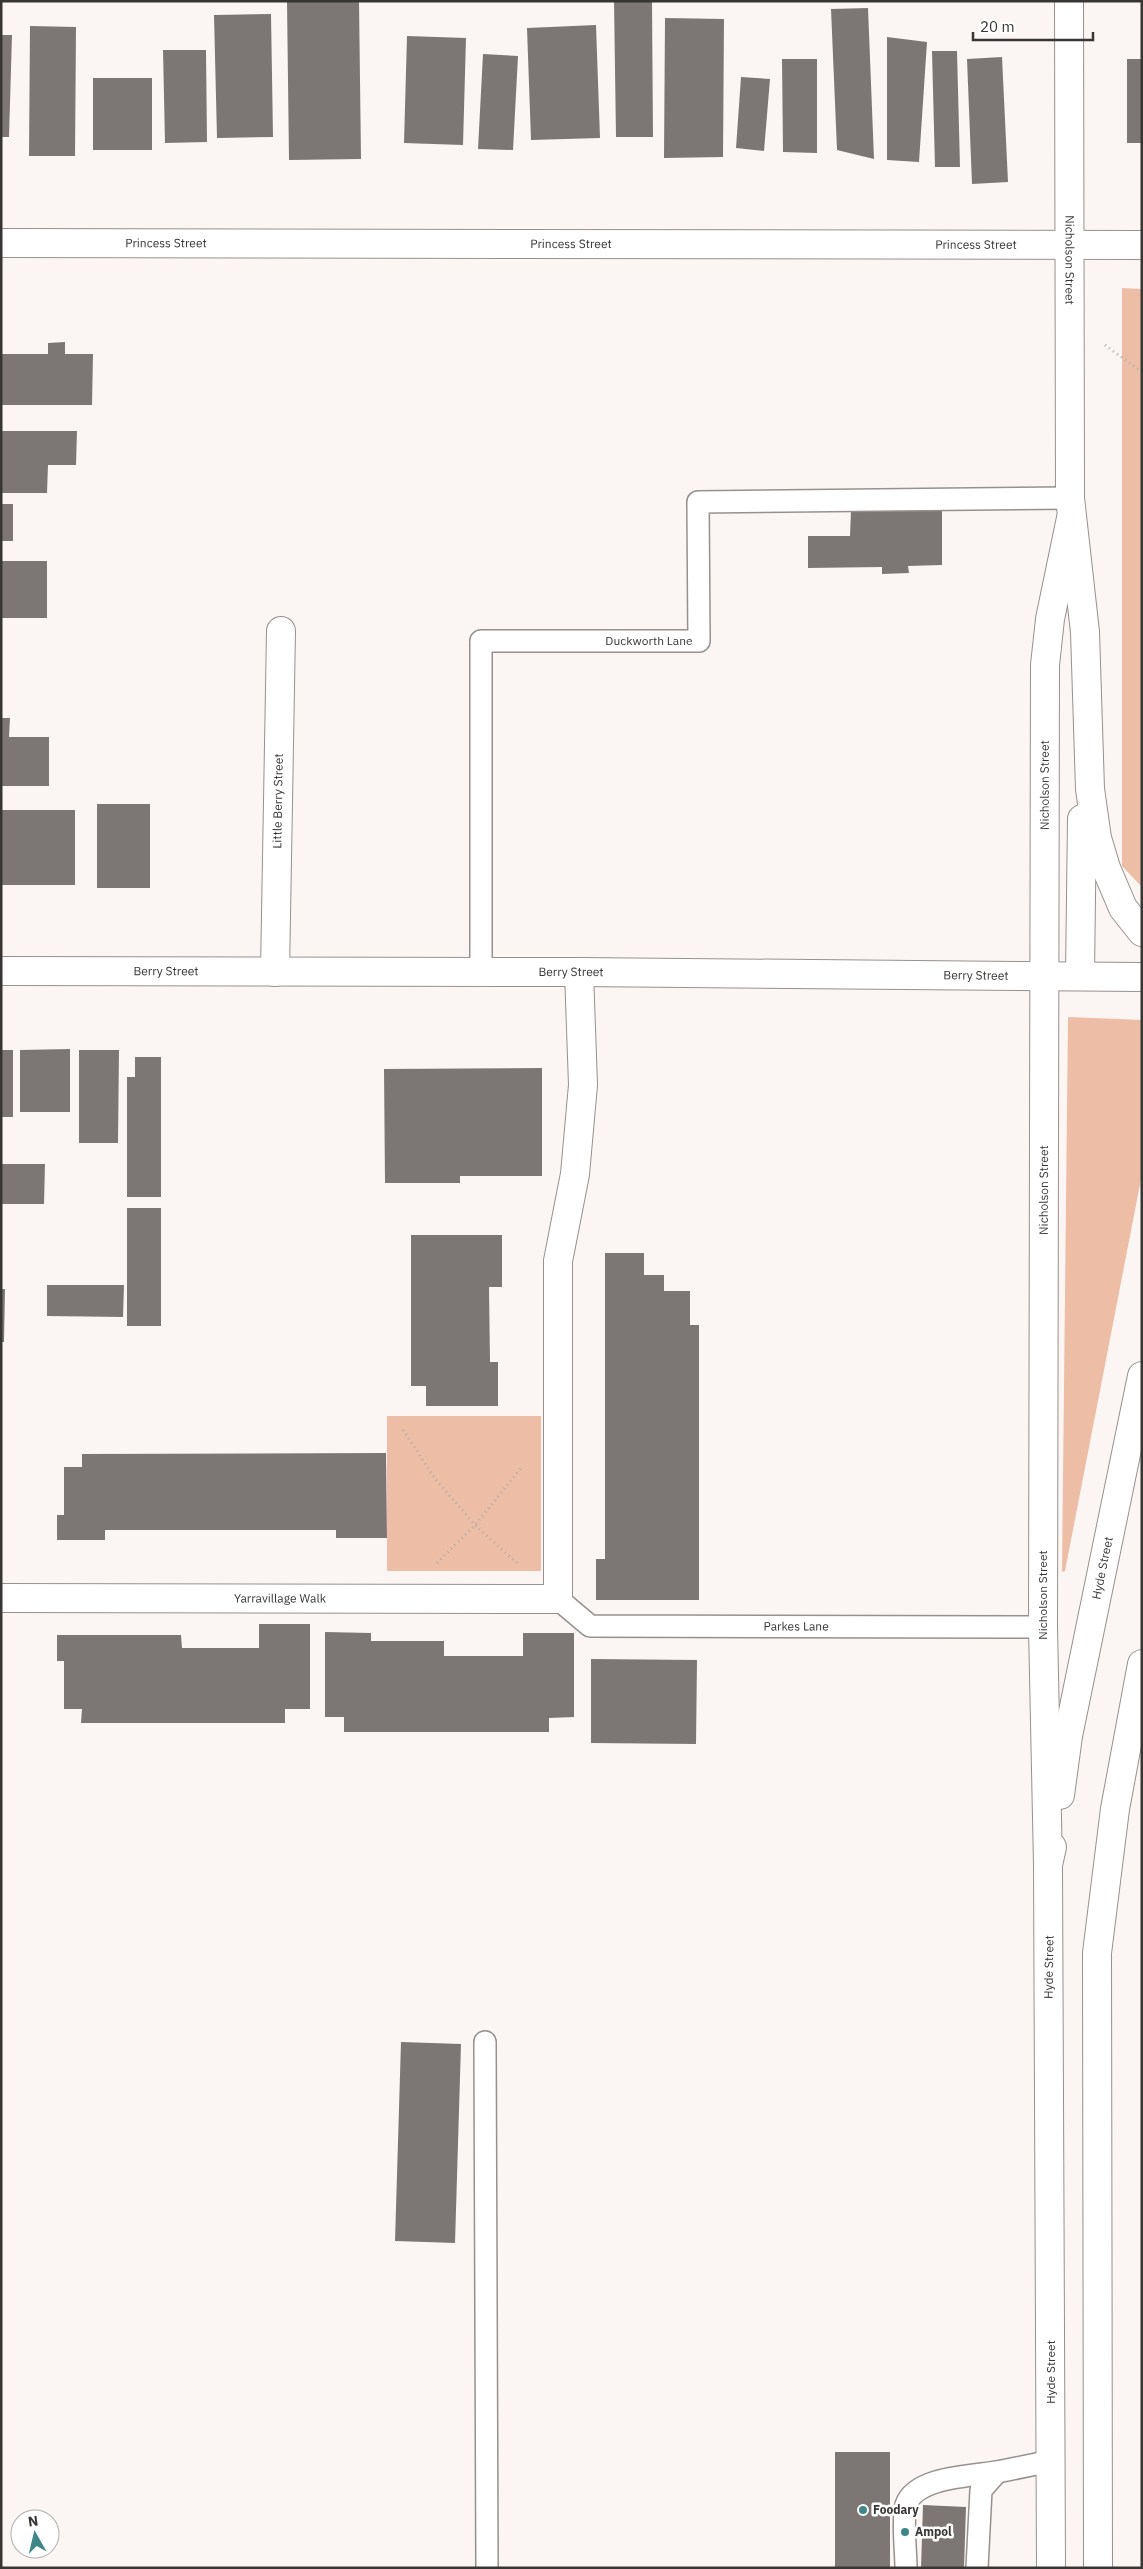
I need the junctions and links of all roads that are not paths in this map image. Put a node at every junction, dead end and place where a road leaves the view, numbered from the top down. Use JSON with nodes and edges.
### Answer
{"nodes":[{"id":1,"x":1069,"y":1,"type":"edge"},
{"id":2,"x":1,"y":243,"type":"edge"},
{"id":3,"x":1070,"y":244,"type":"junction"},
{"id":4,"x":1142,"y":244,"type":"edge"},
{"id":5,"x":1070,"y":508,"type":"junction"},
{"id":6,"x":281,"y":631,"type":"dead end"},
{"id":7,"x":1087,"y":718,"type":"junction"},
{"id":8,"x":1142,"y":932,"type":"edge"},
{"id":9,"x":1,"y":971,"type":"edge"},
{"id":10,"x":275,"y":972,"type":"junction"},
{"id":11,"x":480,"y":972,"type":"junction"},
{"id":12,"x":578,"y":972,"type":"junction"},
{"id":13,"x":1043,"y":975,"type":"junction"},
{"id":14,"x":1080,"y":975,"type":"junction"},
{"id":15,"x":1142,"y":977,"type":"edge"},
{"id":16,"x":1142,"y":1376,"type":"edge"},
{"id":17,"x":1,"y":1598,"type":"edge"},
{"id":18,"x":558,"y":1600,"type":"junction"},
{"id":19,"x":1043,"y":1626,"type":"junction"},
{"id":20,"x":1142,"y":1664,"type":"edge"},
{"id":21,"x":1048,"y":1865,"type":"junction"},
{"id":22,"x":485,"y":2042,"type":"dead end"},
{"id":23,"x":1051,"y":2461,"type":"junction"},
{"id":24,"x":997,"y":2472,"type":"junction"},
{"id":25,"x":487,"y":2568,"type":"edge"},
{"id":26,"x":906,"y":2568,"type":"edge"},
{"id":27,"x":977,"y":2568,"type":"edge"},
{"id":28,"x":1051,"y":2568,"type":"edge"},
{"id":29,"x":1098,"y":2568,"type":"edge"}],
"edges":[{"from":1,"to":3,"type":"street","name":"Nicholson Street"},
{"from":2,"to":3,"type":"street","name":"Princess Street"},
{"from":3,"to":4,"type":"street","name":"Princess Street"},
{"from":3,"to":5,"type":"street","name":"Nicholson Street"},
{"from":5,"to":7,"type":"street","name":"Nicholson Street"},
{"from":5,"to":11,"type":"lane","name":"Duckworth Lane"},
{"from":5,"to":13,"type":"street","name":"Nicholson Street"},
{"from":6,"to":10,"type":"street","name":"Little Berry Street"},
{"from":7,"to":8,"type":"street","name":"Nicholson Street"},
{"from":7,"to":14,"type":"street"},
{"from":9,"to":10,"type":"street","name":"Berry Street"},
{"from":10,"to":11,"type":"street","name":"Berry Street"},
{"from":11,"to":12,"type":"street","name":"Berry Street"},
{"from":12,"to":13,"type":"street","name":"Berry Street"},
{"from":12,"to":18,"type":"street"},
{"from":13,"to":14,"type":"street","name":"Berry Street"},
{"from":13,"to":19,"type":"street","name":"Nicholson Street"},
{"from":14,"to":15,"type":"street","name":"Berry Street"},
{"from":16,"to":21,"type":"street","name":"Hyde Street"},
{"from":17,"to":18,"type":"street","name":"Yarravillage Walk"},
{"from":18,"to":19,"type":"lane","name":"Parkes Lane"},
{"from":19,"to":21,"type":"street","name":"Nicholson Street"},
{"from":20,"to":29,"type":"street"},
{"from":21,"to":23,"type":"street","name":"Hyde Street"},
{"from":22,"to":25,"type":"lane"},
{"from":23,"to":24,"type":"lane"},
{"from":23,"to":28,"type":"street","name":"Hyde Street"},
{"from":24,"to":26,"type":"lane"},
{"from":24,"to":27,"type":"lane"}]}
